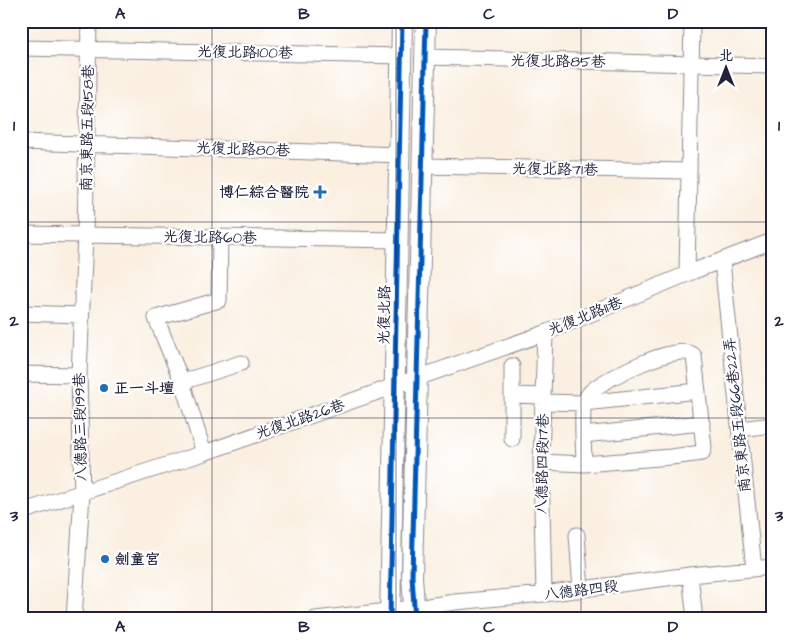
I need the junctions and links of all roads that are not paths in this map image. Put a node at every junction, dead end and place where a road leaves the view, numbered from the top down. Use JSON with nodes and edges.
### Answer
{"nodes":[{"id":1,"x":89,"y":21,"type":"edge"},
{"id":2,"x":402,"y":21,"type":"edge"},
{"id":3,"x":426,"y":21,"type":"edge"},
{"id":4,"x":692,"y":21,"type":"edge"},
{"id":5,"x":21,"y":48,"type":"edge"},
{"id":6,"x":89,"y":49,"type":"junction"},
{"id":7,"x":402,"y":56,"type":"junction"},
{"id":8,"x":426,"y":58,"type":"junction"},
{"id":9,"x":691,"y":63,"type":"junction"},
{"id":10,"x":772,"y":66,"type":"edge"},
{"id":11,"x":21,"y":142,"type":"edge"},
{"id":12,"x":87,"y":143,"type":"junction"},
{"id":13,"x":400,"y":155,"type":"junction"},
{"id":14,"x":422,"y":166,"type":"junction"},
{"id":15,"x":688,"y":171,"type":"junction"},
{"id":16,"x":21,"y":234,"type":"edge"},
{"id":17,"x":85,"y":235,"type":"junction"},
{"id":18,"x":220,"y":237,"type":"junction"},
{"id":19,"x":398,"y":240,"type":"junction"},
{"id":20,"x":772,"y":241,"type":"edge"},
{"id":21,"x":722,"y":261,"type":"junction"},
{"id":22,"x":687,"y":274,"type":"junction"},
{"id":23,"x":21,"y":313,"type":"edge"},
{"id":24,"x":81,"y":315,"type":"junction"},
{"id":25,"x":545,"y":333,"type":"junction"},
{"id":26,"x":241,"y":364,"type":"dead end"},
{"id":27,"x":512,"y":366,"type":"dead end"},
{"id":28,"x":21,"y":374,"type":"edge"},
{"id":29,"x":79,"y":375,"type":"junction"},
{"id":30,"x":417,"y":377,"type":"junction"},
{"id":31,"x":182,"y":382,"type":"junction"},
{"id":32,"x":395,"y":385,"type":"junction"},
{"id":33,"x":698,"y":391,"type":"junction"},
{"id":34,"x":512,"y":395,"type":"junction"},
{"id":35,"x":543,"y":399,"type":"junction"},
{"id":36,"x":584,"y":403,"type":"junction"},
{"id":37,"x":702,"y":423,"type":"junction"},
{"id":38,"x":772,"y":425,"type":"edge"},
{"id":39,"x":740,"y":429,"type":"junction"},
{"id":40,"x":583,"y":435,"type":"junction"},
{"id":41,"x":512,"y":440,"type":"dead end"},
{"id":42,"x":204,"y":453,"type":"junction"},
{"id":43,"x":540,"y":462,"type":"junction"},
{"id":44,"x":584,"y":464,"type":"junction"},
{"id":45,"x":82,"y":494,"type":"junction"},
{"id":46,"x":21,"y":512,"type":"edge"},
{"id":47,"x":577,"y":535,"type":"dead end"},
{"id":48,"x":772,"y":567,"type":"edge"},
{"id":49,"x":754,"y":569,"type":"junction"},
{"id":50,"x":690,"y":575,"type":"junction"},
{"id":51,"x":581,"y":590,"type":"junction"},
{"id":52,"x":544,"y":594,"type":"junction"},
{"id":53,"x":415,"y":613,"type":"edge"},
{"id":54,"x":390,"y":614,"type":"edge"},
{"id":55,"x":74,"y":619,"type":"edge"},
{"id":56,"x":315,"y":619,"type":"edge"},
{"id":57,"x":695,"y":619,"type":"edge"}],
"edges":[{"from":1,"to":6,"type":"street","name":"南京東路五段158巷"},
{"from":2,"to":7,"type":"main road","name":"光復北路"},
{"from":3,"to":8,"type":"main road"},
{"from":4,"to":9,"type":"street"},
{"from":5,"to":6,"type":"street","name":"光復北路100巷"},
{"from":6,"to":7,"type":"street","name":"光復北路100巷"},
{"from":6,"to":12,"type":"street","name":"南京東路五段158巷"},
{"from":7,"to":13,"type":"main road","name":"光復北路"},
{"from":8,"to":9,"type":"street","name":"光復北路85巷"},
{"from":8,"to":14,"type":"main road"},
{"from":9,"to":10,"type":"street","name":"光復北路85巷"},
{"from":9,"to":15,"type":"street"},
{"from":11,"to":12,"type":"street","name":"光復北路80巷"},
{"from":12,"to":13,"type":"street","name":"光復北路80巷"},
{"from":12,"to":17,"type":"street","name":"南京東路五段158巷"},
{"from":13,"to":19,"type":"main road","name":"光復北路"},
{"from":14,"to":15,"type":"street","name":"光復北路71巷"},
{"from":14,"to":30,"type":"main road"},
{"from":15,"to":22,"type":"street"},
{"from":16,"to":17,"type":"street","name":"光復北路60巷"},
{"from":17,"to":18,"type":"street","name":"光復北路60巷"},
{"from":17,"to":24,"type":"street","name":"八德路三段199巷"},
{"from":18,"to":19,"type":"street","name":"光復北路60巷"},
{"from":18,"to":31,"type":"street"},
{"from":19,"to":32,"type":"main road","name":"光復北路"},
{"from":20,"to":21,"type":"street","name":"光復北路11巷"},
{"from":21,"to":22,"type":"street","name":"光復北路11巷"},
{"from":21,"to":39,"type":"street","name":"南京東路五段66巷22弄"},
{"from":22,"to":25,"type":"street","name":"光復北路11巷"},
{"from":23,"to":24,"type":"street"},
{"from":24,"to":29,"type":"street","name":"八德路三段199巷"},
{"from":25,"to":30,"type":"street","name":"光復北路11巷"},
{"from":25,"to":35,"type":"street","name":"八德路四段17巷"},
{"from":26,"to":31,"type":"street"},
{"from":27,"to":34,"type":"street"},
{"from":28,"to":29,"type":"street"},
{"from":29,"to":45,"type":"street","name":"八德路三段199巷"},
{"from":30,"to":32,"type":"street","name":"光復北路11巷"},
{"from":30,"to":53,"type":"main road"},
{"from":31,"to":42,"type":"street"},
{"from":32,"to":42,"type":"street","name":"光復北路26巷"},
{"from":32,"to":54,"type":"main road","name":"光復北路"},
{"from":33,"to":36,"type":"street"},
{"from":33,"to":36,"type":"street"},
{"from":33,"to":37,"type":"street"},
{"from":34,"to":35,"type":"street"},
{"from":34,"to":41,"type":"street"},
{"from":35,"to":36,"type":"street"},
{"from":35,"to":43,"type":"street","name":"八德路四段17巷"},
{"from":36,"to":40,"type":"street"},
{"from":37,"to":40,"type":"street"},
{"from":37,"to":44,"type":"street"},
{"from":38,"to":39,"type":"street"},
{"from":39,"to":49,"type":"street","name":"南京東路五段66巷22弄"},
{"from":40,"to":44,"type":"street"},
{"from":42,"to":45,"type":"street","name":"光復北路26巷"},
{"from":43,"to":44,"type":"street"},
{"from":43,"to":52,"type":"street","name":"八德路四段17巷"},
{"from":45,"to":46,"type":"street","name":"光復北路26巷"},
{"from":45,"to":55,"type":"street","name":"八德路三段199巷"},
{"from":47,"to":51,"type":"street"},
{"from":48,"to":49,"type":"street","name":"八德路四段"},
{"from":49,"to":50,"type":"street","name":"八德路四段"},
{"from":50,"to":51,"type":"street","name":"八德路四段"},
{"from":50,"to":57,"type":"street"},
{"from":51,"to":52,"type":"street","name":"八德路四段"},
{"from":52,"to":53,"type":"street","name":"八德路四段"},
{"from":53,"to":54,"type":"street","name":"八德路四段"},
{"from":54,"to":56,"type":"street","name":"八德路四段"}]}
